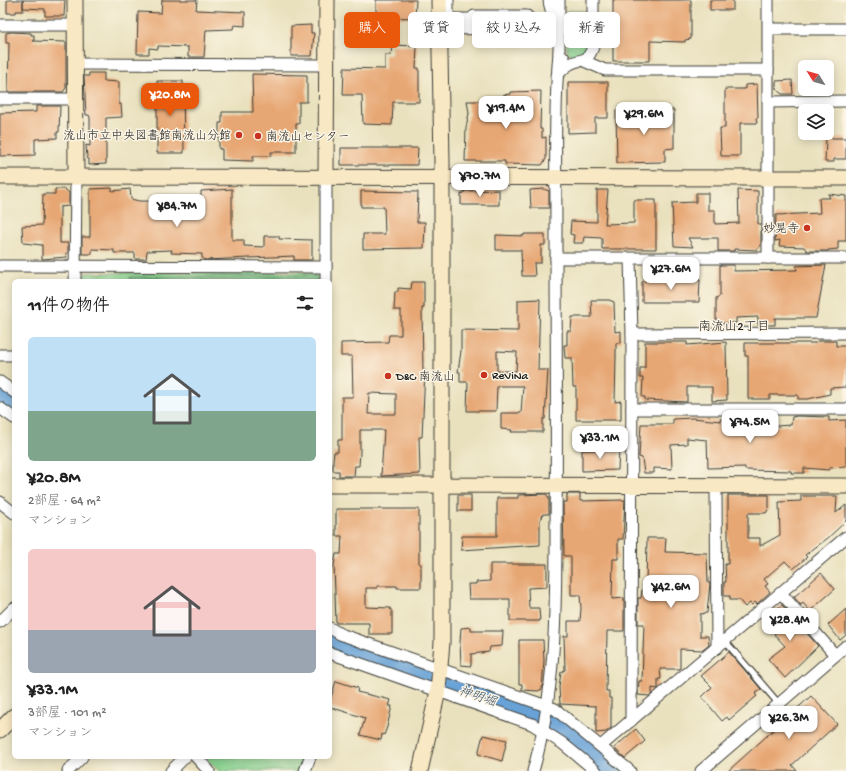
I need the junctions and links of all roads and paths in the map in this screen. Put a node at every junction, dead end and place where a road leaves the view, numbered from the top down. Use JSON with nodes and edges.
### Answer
{"nodes":[{"id":1,"x":75,"y":0,"type":"edge"},
{"id":2,"x":327,"y":0,"type":"edge"},
{"id":3,"x":439,"y":0,"type":"edge"},
{"id":4,"x":448,"y":0,"type":"edge"},
{"id":5,"x":549,"y":0,"type":"edge"},
{"id":6,"x":559,"y":0,"type":"edge"},
{"id":7,"x":593,"y":0,"type":"edge"},
{"id":8,"x":768,"y":0,"type":"edge"},
{"id":9,"x":439,"y":12,"type":"edge"},
{"id":10,"x":593,"y":12,"type":"edge"},
{"id":11,"x":0,"y":25,"type":"edge"},
{"id":12,"x":74,"y":25,"type":"junction"},
{"id":13,"x":559,"y":28,"type":"junction"},
{"id":14,"x":464,"y":29,"type":"edge"},
{"id":15,"x":769,"y":29,"type":"junction"},
{"id":16,"x":846,"y":29,"type":"edge"},
{"id":17,"x":439,"y":48,"type":"edge"},
{"id":18,"x":593,"y":48,"type":"edge"},
{"id":19,"x":593,"y":48,"type":"edge"},
{"id":20,"x":560,"y":52,"type":"junction"},
{"id":21,"x":578,"y":62,"type":"junction"},
{"id":22,"x":76,"y":64,"type":"junction"},
{"id":23,"x":326,"y":65,"type":"junction"},
{"id":24,"x":605,"y":70,"type":"junction"},
{"id":25,"x":768,"y":70,"type":"junction"},
{"id":26,"x":557,"y":76,"type":"junction"},
{"id":27,"x":0,"y":98,"type":"edge"},
{"id":28,"x":74,"y":99,"type":"junction"},
{"id":29,"x":846,"y":101,"type":"edge"},
{"id":30,"x":769,"y":102,"type":"junction"},
{"id":31,"x":0,"y":177,"type":"edge"},
{"id":32,"x":76,"y":177,"type":"junction"},
{"id":33,"x":326,"y":177,"type":"junction"},
{"id":34,"x":442,"y":178,"type":"junction"},
{"id":35,"x":556,"y":178,"type":"junction"},
{"id":36,"x":768,"y":178,"type":"junction"},
{"id":37,"x":846,"y":178,"type":"edge"},
{"id":38,"x":556,"y":258,"type":"junction"},
{"id":39,"x":768,"y":258,"type":"junction"},
{"id":40,"x":846,"y":258,"type":"edge"},
{"id":41,"x":630,"y":259,"type":"junction"},
{"id":42,"x":0,"y":266,"type":"edge"},
{"id":43,"x":75,"y":266,"type":"junction"},
{"id":44,"x":326,"y":267,"type":"junction"},
{"id":45,"x":75,"y":279,"type":"edge"},
{"id":46,"x":326,"y":279,"type":"edge"},
{"id":47,"x":632,"y":334,"type":"junction"},
{"id":48,"x":846,"y":334,"type":"edge"},
{"id":49,"x":0,"y":355,"type":"edge"},
{"id":50,"x":12,"y":355,"type":"edge"},
{"id":51,"x":0,"y":382,"type":"edge"},
{"id":52,"x":12,"y":391,"type":"edge"},
{"id":53,"x":0,"y":409,"type":"edge"},
{"id":54,"x":632,"y":409,"type":"junction"},
{"id":55,"x":846,"y":409,"type":"edge"},
{"id":56,"x":12,"y":417,"type":"edge"},
{"id":57,"x":332,"y":485,"type":"edge"},
{"id":58,"x":442,"y":485,"type":"junction"},
{"id":59,"x":557,"y":486,"type":"junction"},
{"id":60,"x":631,"y":486,"type":"junction"},
{"id":61,"x":716,"y":486,"type":"junction"},
{"id":62,"x":846,"y":486,"type":"edge"},
{"id":63,"x":846,"y":537,"type":"edge"},
{"id":64,"x":781,"y":593,"type":"junction"},
{"id":65,"x":12,"y":610,"type":"edge"},
{"id":66,"x":0,"y":622,"type":"edge"},
{"id":67,"x":332,"y":629,"type":"edge"},
{"id":68,"x":721,"y":644,"type":"junction"},
{"id":69,"x":846,"y":646,"type":"edge"},
{"id":70,"x":332,"y":653,"type":"edge"},
{"id":71,"x":835,"y":656,"type":"junction"},
{"id":72,"x":439,"y":680,"type":"junction"},
{"id":73,"x":779,"y":704,"type":"junction"},
{"id":74,"x":547,"y":706,"type":"junction"},
{"id":75,"x":12,"y":718,"type":"edge"},
{"id":76,"x":631,"y":721,"type":"junction"},
{"id":77,"x":0,"y":730,"type":"edge"},
{"id":78,"x":544,"y":730,"type":"junction"},
{"id":79,"x":601,"y":746,"type":"junction"},
{"id":80,"x":80,"y":759,"type":"edge"},
{"id":81,"x":183,"y":759,"type":"edge"},
{"id":82,"x":198,"y":759,"type":"edge"},
{"id":83,"x":309,"y":759,"type":"edge"},
{"id":84,"x":68,"y":771,"type":"edge"},
{"id":85,"x":171,"y":771,"type":"edge"},
{"id":86,"x":209,"y":771,"type":"edge"},
{"id":87,"x":305,"y":771,"type":"edge"},
{"id":88,"x":420,"y":771,"type":"edge"},
{"id":89,"x":532,"y":771,"type":"edge"},
{"id":90,"x":596,"y":771,"type":"edge"},
{"id":91,"x":630,"y":771,"type":"edge"},
{"id":92,"x":701,"y":771,"type":"edge"}],
"edges":[{"from":1,"to":12,"type":"street"},
{"from":2,"to":23,"type":"street"},
{"from":3,"to":9,"type":"street"},
{"from":4,"to":5,"type":"street"},
{"from":6,"to":13,"type":"street"},
{"from":7,"to":10,"type":"street"},
{"from":8,"to":15,"type":"street"},
{"from":11,"to":12,"type":"street"},
{"from":12,"to":22,"type":"street"},
{"from":13,"to":14,"type":"street"},
{"from":13,"to":20,"type":"street"},
{"from":15,"to":16,"type":"street"},
{"from":15,"to":25,"type":"street"},
{"from":17,"to":34,"type":"street"},
{"from":18,"to":21,"type":"street"},
{"from":19,"to":24,"type":"street"},
{"from":20,"to":21,"type":"street"},
{"from":20,"to":26,"type":"street"},
{"from":21,"to":24,"type":"street"},
{"from":21,"to":26,"type":"street"},
{"from":22,"to":23,"type":"street"},
{"from":22,"to":28,"type":"street"},
{"from":23,"to":33,"type":"street"},
{"from":24,"to":25,"type":"street"},
{"from":25,"to":30,"type":"street"},
{"from":26,"to":35,"type":"street"},
{"from":27,"to":28,"type":"street"},
{"from":28,"to":32,"type":"street"},
{"from":29,"to":30,"type":"street"},
{"from":30,"to":36,"type":"street"},
{"from":31,"to":32,"type":"street"},
{"from":32,"to":33,"type":"street"},
{"from":32,"to":43,"type":"street"},
{"from":33,"to":34,"type":"street"},
{"from":33,"to":44,"type":"street"},
{"from":34,"to":35,"type":"street"},
{"from":34,"to":58,"type":"street"},
{"from":35,"to":36,"type":"street"},
{"from":35,"to":38,"type":"street"},
{"from":36,"to":37,"type":"street"},
{"from":36,"to":39,"type":"street"},
{"from":38,"to":41,"type":"street"},
{"from":38,"to":59,"type":"street"},
{"from":39,"to":40,"type":"street"},
{"from":39,"to":41,"type":"street"},
{"from":41,"to":47,"type":"street"},
{"from":42,"to":43,"type":"street"},
{"from":43,"to":44,"type":"street"},
{"from":43,"to":45,"type":"street"},
{"from":44,"to":46,"type":"street"},
{"from":47,"to":48,"type":"street"},
{"from":47,"to":54,"type":"street"},
{"from":49,"to":50,"type":"street"},
{"from":51,"to":52,"type":"street"},
{"from":53,"to":56,"type":"street"},
{"from":54,"to":55,"type":"street"},
{"from":54,"to":60,"type":"street"},
{"from":57,"to":58,"type":"street"},
{"from":58,"to":59,"type":"street"},
{"from":58,"to":72,"type":"street"},
{"from":59,"to":60,"type":"street"},
{"from":59,"to":74,"type":"street"},
{"from":60,"to":61,"type":"street"},
{"from":60,"to":76,"type":"street"},
{"from":61,"to":62,"type":"street"},
{"from":61,"to":68,"type":"street"},
{"from":63,"to":64,"type":"street"},
{"from":64,"to":68,"type":"street"},
{"from":64,"to":71,"type":"street"},
{"from":65,"to":66,"type":"street"},
{"from":67,"to":72,"type":"street"},
{"from":68,"to":73,"type":"lane"},
{"from":68,"to":76,"type":"street"},
{"from":69,"to":71,"type":"street"},
{"from":70,"to":72,"type":"street"},
{"from":71,"to":73,"type":"street"},
{"from":72,"to":74,"type":"street"},
{"from":72,"to":78,"type":"street"},
{"from":72,"to":88,"type":"street"},
{"from":73,"to":92,"type":"street"},
{"from":74,"to":78,"type":"street"},
{"from":74,"to":79,"type":"street"},
{"from":75,"to":77,"type":"street"},
{"from":76,"to":79,"type":"street"},
{"from":78,"to":89,"type":"street"},
{"from":78,"to":90,"type":"street"},
{"from":79,"to":91,"type":"street"},
{"from":80,"to":84,"type":"street"},
{"from":81,"to":85,"type":"street"},
{"from":82,"to":86,"type":"street"},
{"from":83,"to":87,"type":"street"}]}
